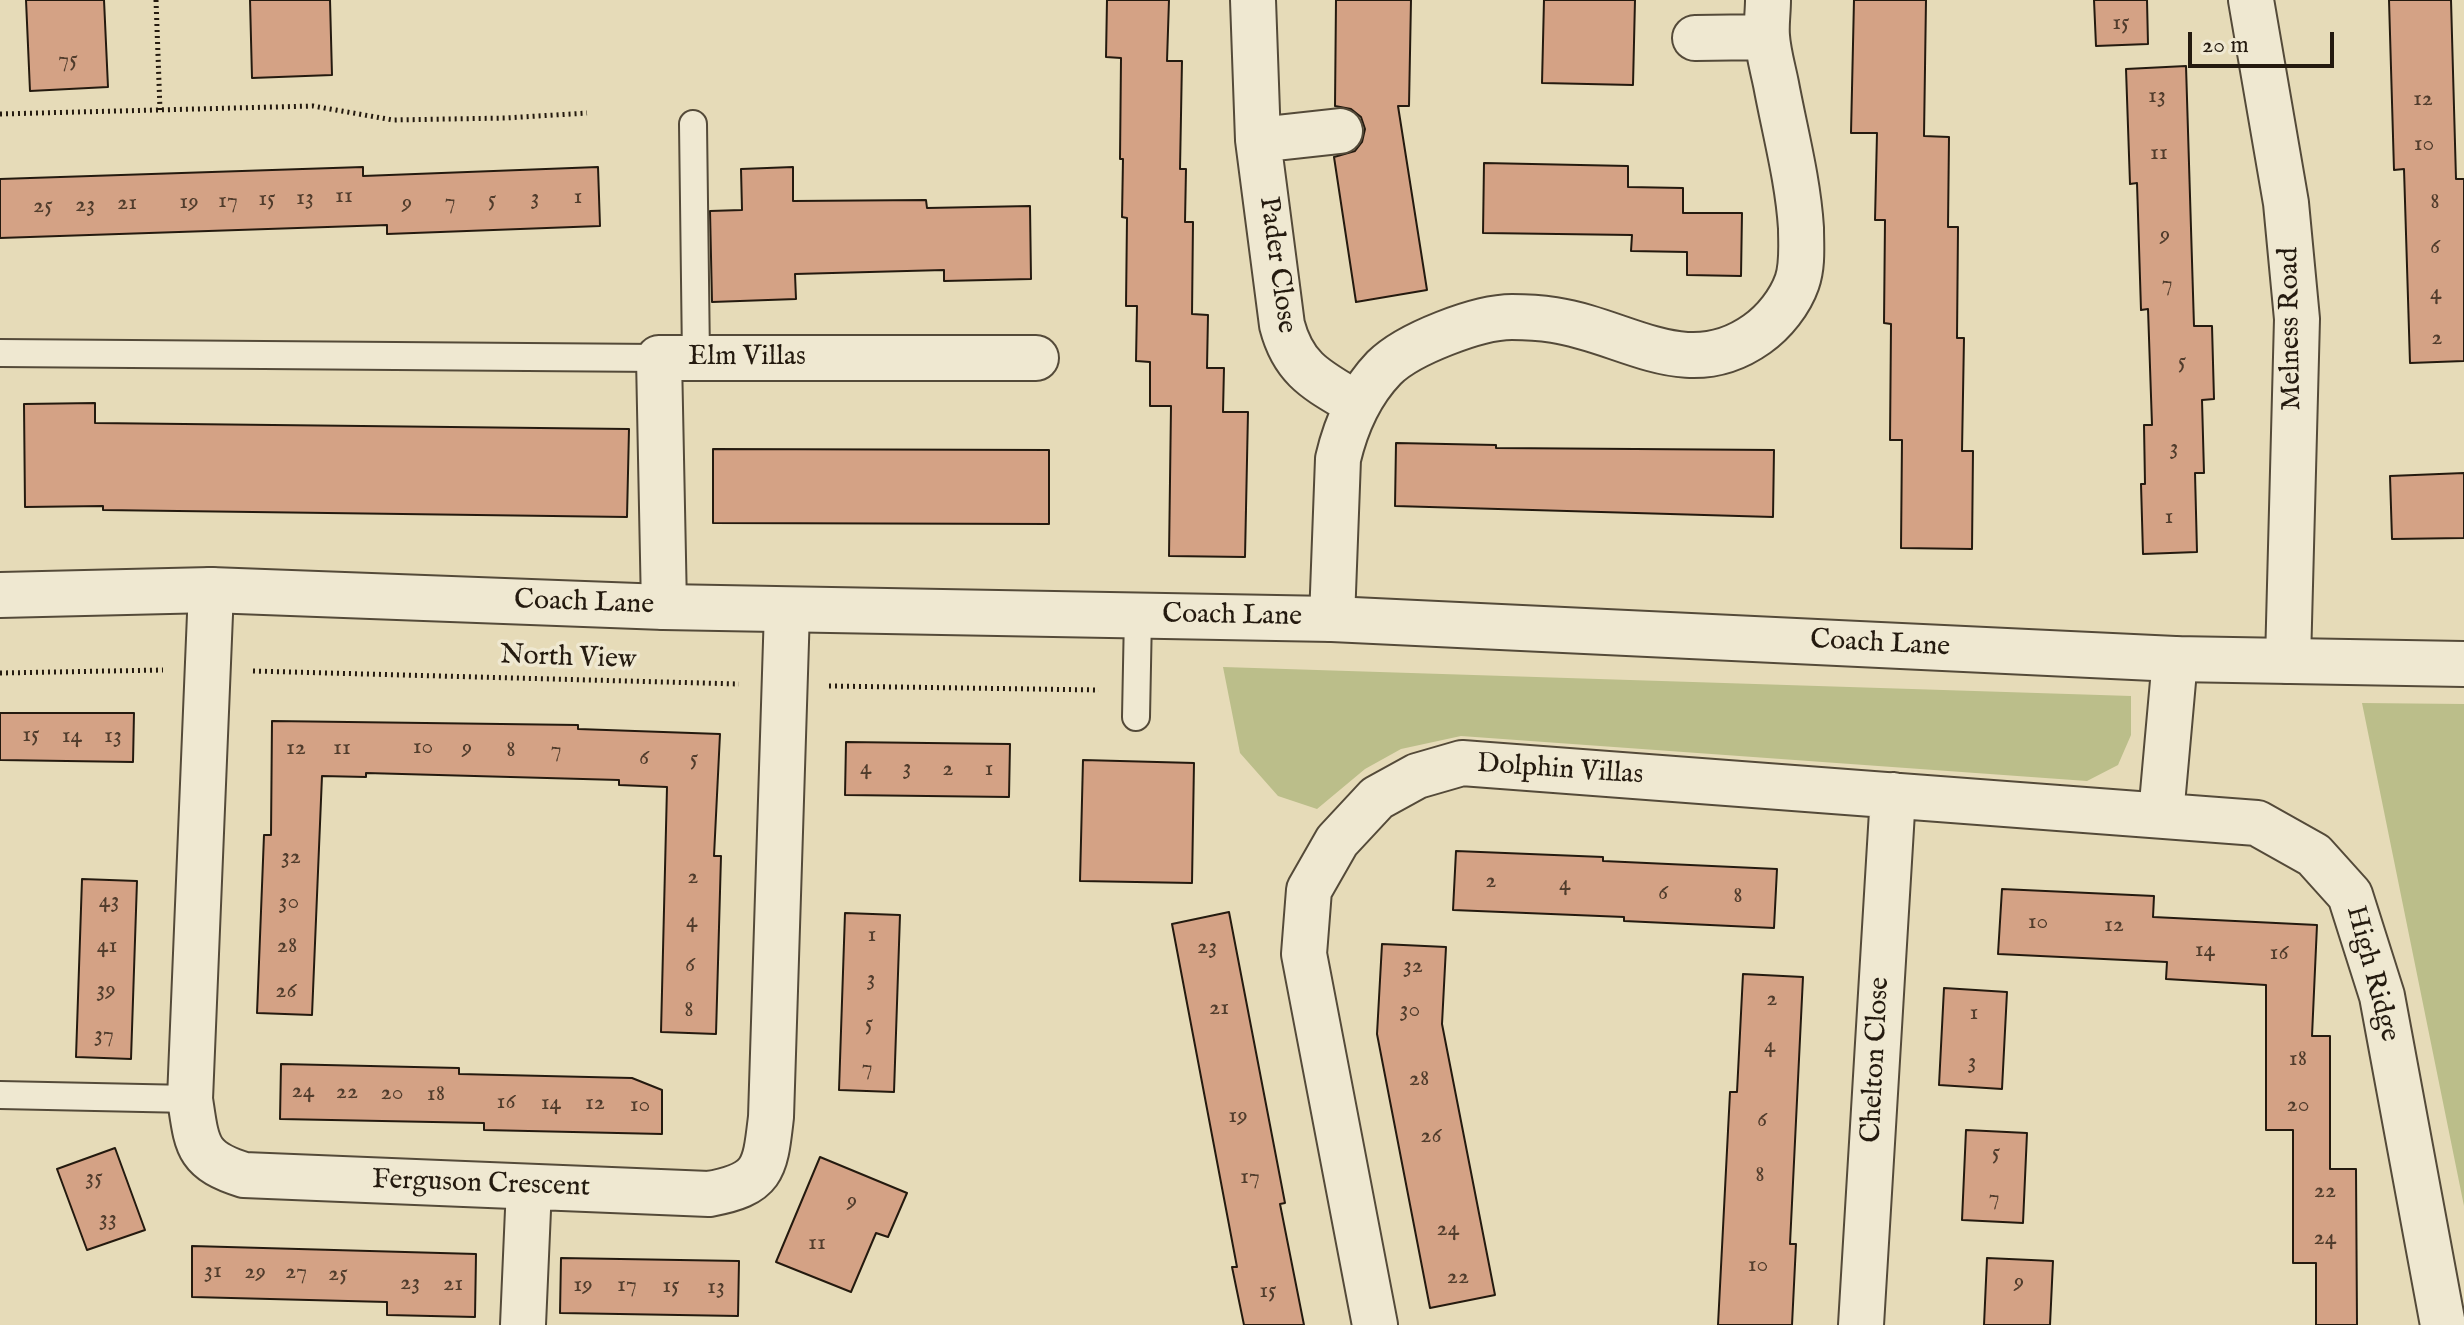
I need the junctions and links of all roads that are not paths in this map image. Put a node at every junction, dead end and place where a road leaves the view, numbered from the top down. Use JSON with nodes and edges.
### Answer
{"nodes":[{"id":1,"x":1253,"y":0,"type":"edge"},
{"id":2,"x":2251,"y":0,"type":"edge"},
{"id":3,"x":1768,"y":19,"type":"edge"},
{"id":4,"x":1695,"y":38,"type":"dead end"},
{"id":5,"x":693,"y":124,"type":"dead end"},
{"id":6,"x":1340,"y":131,"type":"dead end"},
{"id":7,"x":1258,"y":140,"type":"junction"},
{"id":8,"x":0,"y":353,"type":"edge"},
{"id":9,"x":678,"y":358,"type":"junction"},
{"id":10,"x":1036,"y":358,"type":"dead end"},
{"id":11,"x":1357,"y":404,"type":"junction"},
{"id":12,"x":211,"y":590,"type":"junction"},
{"id":13,"x":0,"y":595,"type":"edge"},
{"id":14,"x":664,"y":607,"type":"junction"},
{"id":15,"x":787,"y":610,"type":"junction"},
{"id":16,"x":1138,"y":615,"type":"junction"},
{"id":17,"x":1332,"y":619,"type":"junction"},
{"id":18,"x":2175,"y":659,"type":"junction"},
{"id":19,"x":2288,"y":661,"type":"junction"},
{"id":20,"x":2464,"y":664,"type":"edge"},
{"id":21,"x":1136,"y":704,"type":"road end"},
{"id":22,"x":1893,"y":795,"type":"junction"},
{"id":23,"x":2161,"y":815,"type":"junction"},
{"id":24,"x":0,"y":1095,"type":"edge"},
{"id":25,"x":190,"y":1099,"type":"junction"},
{"id":26,"x":529,"y":1187,"type":"junction"},
{"id":27,"x":523,"y":1325,"type":"edge"},
{"id":28,"x":1375,"y":1325,"type":"edge"},
{"id":29,"x":1861,"y":1325,"type":"edge"},
{"id":30,"x":2443,"y":1325,"type":"edge"}],
"edges":[{"from":1,"to":7,"type":"street","name":"Pader Close"},
{"from":2,"to":19,"type":"street","name":"Melness Road"},
{"from":3,"to":4,"type":"street"},
{"from":3,"to":11,"type":"street"},
{"from":5,"to":9,"type":"lane"},
{"from":6,"to":7,"type":"street"},
{"from":7,"to":11,"type":"street","name":"Pader Close"},
{"from":8,"to":9,"type":"lane"},
{"from":9,"to":10,"type":"street","name":"Elm Villas"},
{"from":9,"to":14,"type":"street","name":"Elm Villas"},
{"from":11,"to":17,"type":"street"},
{"from":12,"to":13,"type":"street","name":"Coach Lane"},
{"from":12,"to":14,"type":"street","name":"Coach Lane"},
{"from":12,"to":25,"type":"street","name":"Ferguson Crescent"},
{"from":14,"to":15,"type":"street","name":"Coach Lane"},
{"from":15,"to":16,"type":"street","name":"Coach Lane"},
{"from":15,"to":26,"type":"street","name":"Ferguson Crescent"},
{"from":16,"to":17,"type":"street","name":"Coach Lane"},
{"from":16,"to":21,"type":"lane"},
{"from":17,"to":18,"type":"street","name":"Coach Lane"},
{"from":18,"to":19,"type":"street","name":"Coach Lane"},
{"from":18,"to":23,"type":"street"},
{"from":19,"to":20,"type":"street","name":"Coach Lane"},
{"from":22,"to":23,"type":"street","name":"Dolphin Villas"},
{"from":22,"to":28,"type":"street","name":"Dolphin Villas"},
{"from":22,"to":29,"type":"street","name":"Chelton Close"},
{"from":23,"to":30,"type":"street","name":"High Ridge"},
{"from":24,"to":25,"type":"lane"},
{"from":25,"to":26,"type":"street","name":"Ferguson Crescent"},
{"from":26,"to":27,"type":"street"}]}
